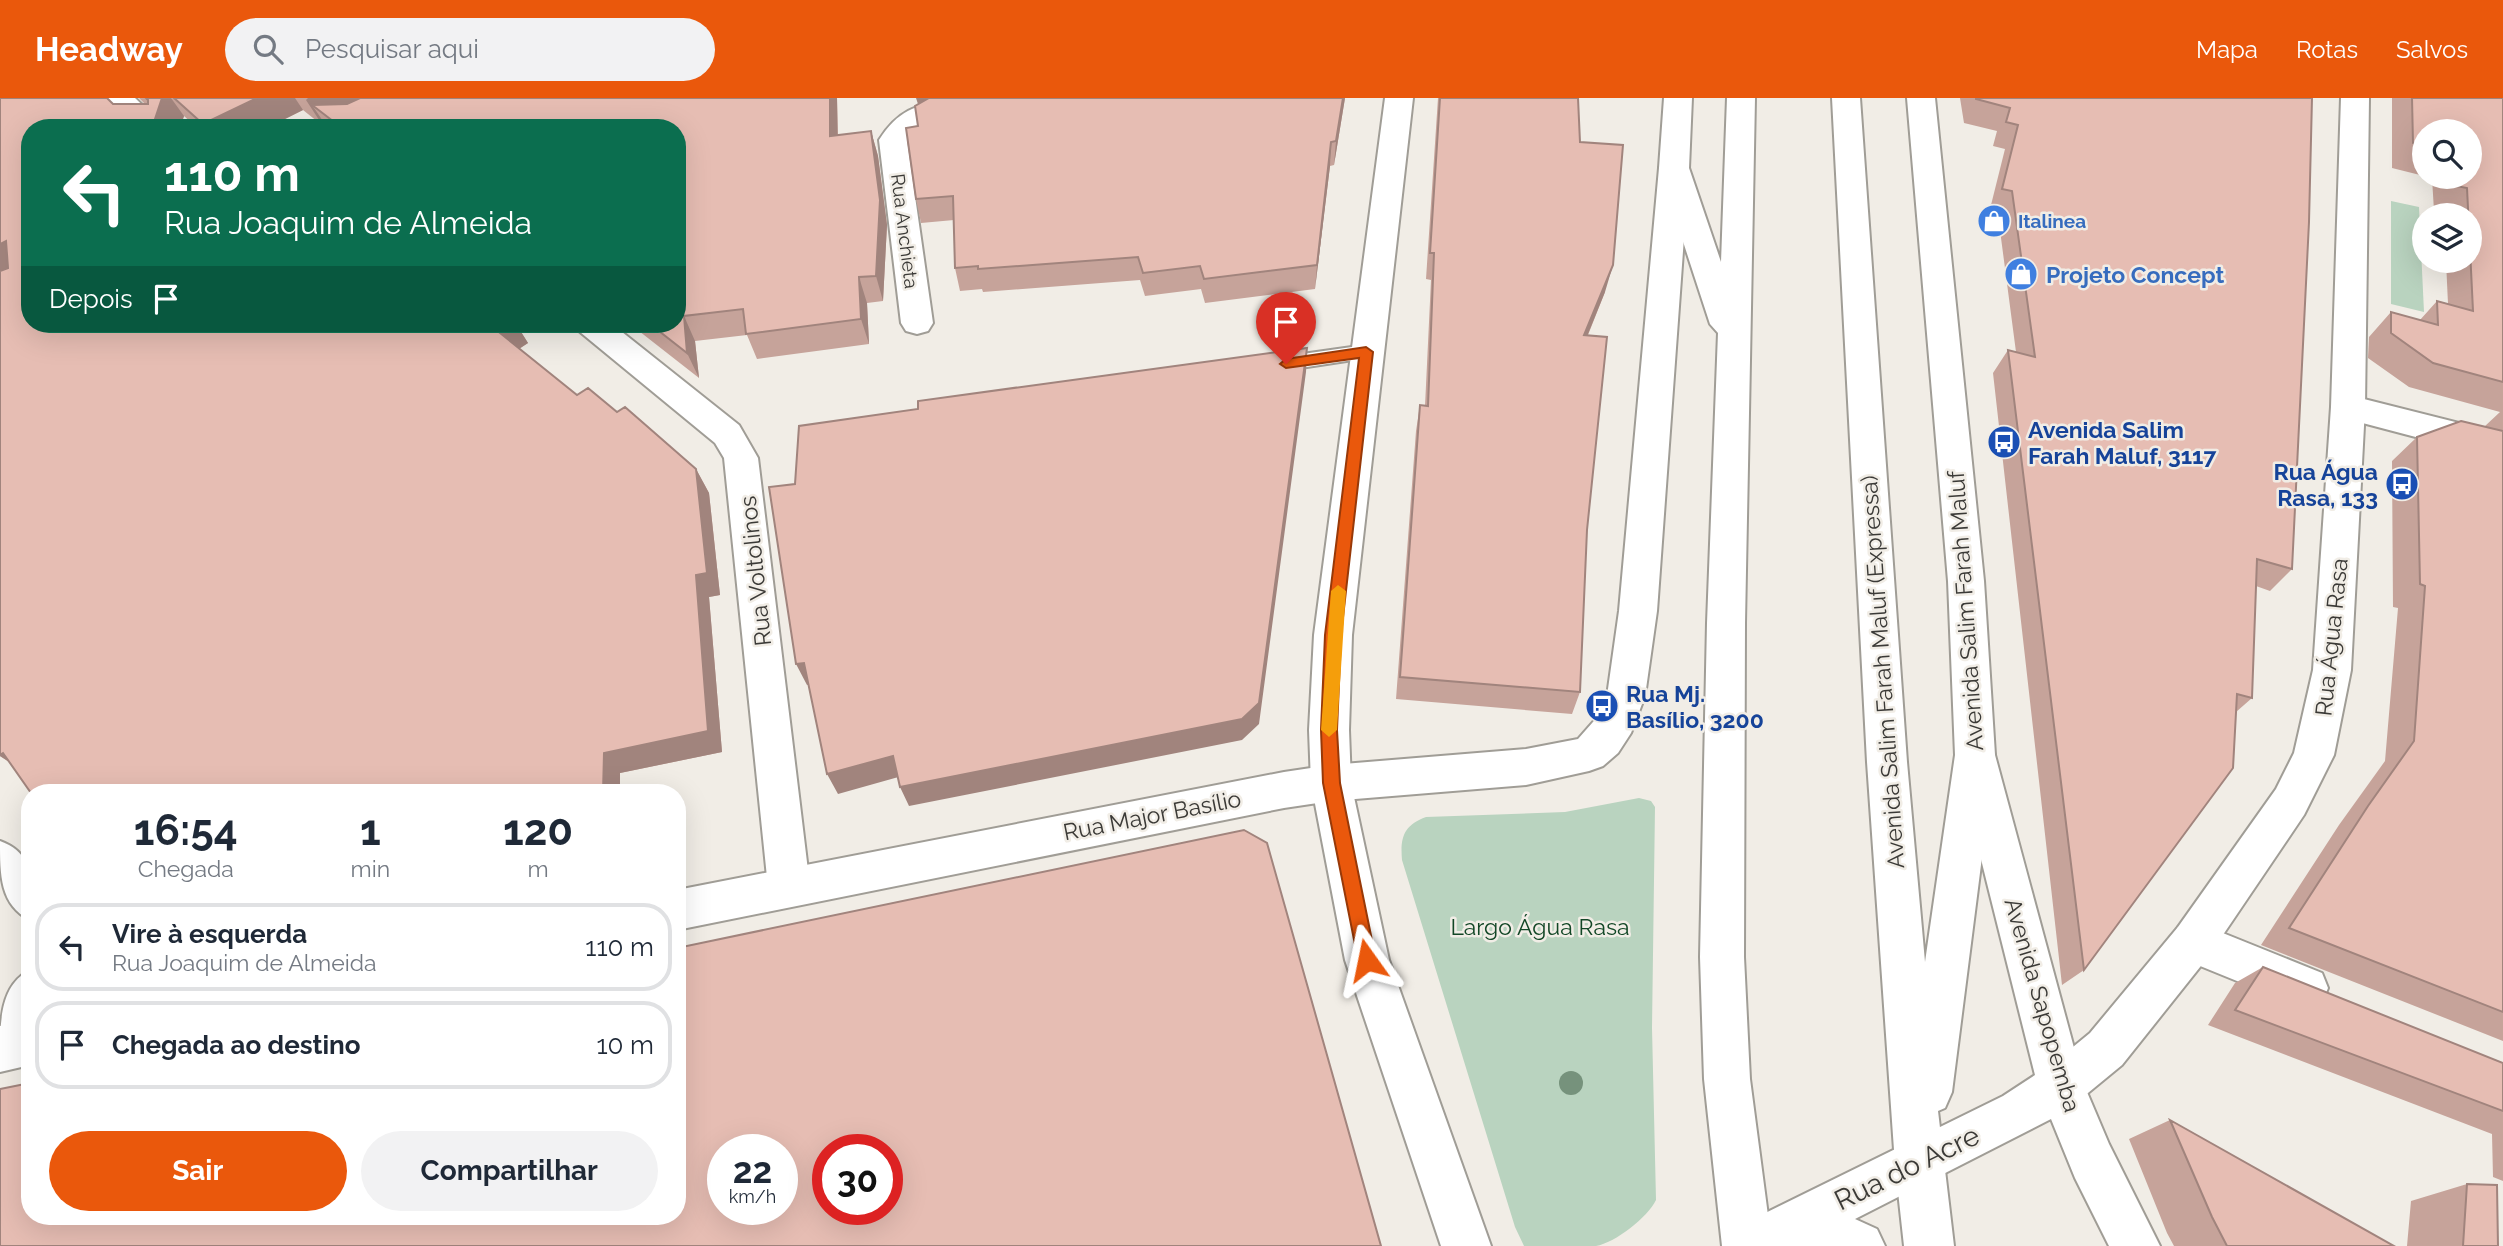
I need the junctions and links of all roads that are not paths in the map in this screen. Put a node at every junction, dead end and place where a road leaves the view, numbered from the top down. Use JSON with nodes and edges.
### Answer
{"nodes":[{"id":1,"x":118,"y":98,"type":"edge"},
{"id":2,"x":1031,"y":98,"type":"edge"},
{"id":3,"x":1399,"y":98,"type":"edge"},
{"id":4,"x":1678,"y":98,"type":"edge"},
{"id":5,"x":1741,"y":98,"type":"edge"},
{"id":6,"x":1846,"y":98,"type":"edge"},
{"id":7,"x":1921,"y":98,"type":"edge"},
{"id":8,"x":2355,"y":98,"type":"edge"},
{"id":9,"x":142,"y":119,"type":"edge"},
{"id":10,"x":1674,"y":167,"type":"junction"},
{"id":11,"x":917,"y":323,"type":"dead end"},
{"id":12,"x":602,"y":333,"type":"edge"},
{"id":13,"x":1734,"y":350,"type":"junction"},
{"id":14,"x":1366,"y":352,"type":"junction"},
{"id":15,"x":1257,"y":368,"type":"edge"},
{"id":16,"x":2348,"y":407,"type":"junction"},
{"id":17,"x":2503,"y":447,"type":"edge"},
{"id":18,"x":1975,"y":755,"type":"junction"},
{"id":19,"x":1331,"y":783,"type":"junction"},
{"id":20,"x":0,"y":860,"type":"edge"},
{"id":21,"x":789,"y":887,"type":"junction"},
{"id":22,"x":21,"y":888,"type":"edge"},
{"id":23,"x":686,"y":907,"type":"edge"},
{"id":24,"x":2193,"y":943,"type":"junction"},
{"id":25,"x":2348,"y":1005,"type":"edge"},
{"id":26,"x":21,"y":1008,"type":"edge"},
{"id":27,"x":0,"y":1034,"type":"edge"},
{"id":28,"x":21,"y":1045,"type":"edge"},
{"id":29,"x":0,"y":1049,"type":"edge"},
{"id":30,"x":2061,"y":1086,"type":"junction"},
{"id":31,"x":1919,"y":1164,"type":"junction"},
{"id":32,"x":1801,"y":1220,"type":"junction"},
{"id":33,"x":1465,"y":1246,"type":"edge"},
{"id":34,"x":1749,"y":1246,"type":"edge"},
{"id":35,"x":1860,"y":1246,"type":"edge"},
{"id":36,"x":1929,"y":1246,"type":"edge"},
{"id":37,"x":2135,"y":1246,"type":"edge"}],
"edges":[{"from":1,"to":9,"type":"main road"},
{"from":2,"to":11,"type":"main road","name":"Rua Anchieta"},
{"from":3,"to":14,"type":"main road"},
{"from":4,"to":10,"type":"main road"},
{"from":5,"to":13,"type":"main road"},
{"from":6,"to":31,"type":"main road","name":"Avenida Salim Farah Maluf (Expressa)"},
{"from":7,"to":18,"type":"main road","name":"Avenida Salim Farah Maluf"},
{"from":8,"to":16,"type":"main road","name":"Rua Água Rasa"},
{"from":10,"to":13,"type":"main road"},
{"from":10,"to":19,"type":"main road","name":"Rua Major Basílio"},
{"from":12,"to":21,"type":"main road","name":"Rua Voltolinos"},
{"from":13,"to":34,"type":"main road"},
{"from":14,"to":15,"type":"lane"},
{"from":14,"to":19,"type":"main road"},
{"from":16,"to":17,"type":"main road"},
{"from":16,"to":24,"type":"main road","name":"Rua Água Rasa"},
{"from":18,"to":30,"type":"main road","name":"Avenida Sapopemba"},
{"from":18,"to":31,"type":"main road","name":"Avenida Salim Farah Maluf"},
{"from":19,"to":21,"type":"main road","name":"Rua Major Basílio"},
{"from":19,"to":33,"type":"main road"},
{"from":20,"to":22,"type":"main road"},
{"from":21,"to":23,"type":"main road","name":"Rua Major Basílio"},
{"from":24,"to":25,"type":"main road"},
{"from":24,"to":30,"type":"main road","name":"Rua Água Rasa"},
{"from":26,"to":27,"type":"main road"},
{"from":28,"to":29,"type":"main road"},
{"from":30,"to":31,"type":"main road","name":"Rua do Acre"},
{"from":30,"to":37,"type":"main road","name":"Avenida Sapopemba"},
{"from":31,"to":32,"type":"main road","name":"Rua do Acre"},
{"from":31,"to":36,"type":"main road","name":"Avenida Salim Farah Maluf (Expressa)"},
{"from":32,"to":34,"type":"main road","name":"Rua do Acre"},
{"from":32,"to":35,"type":"main road"}]}
